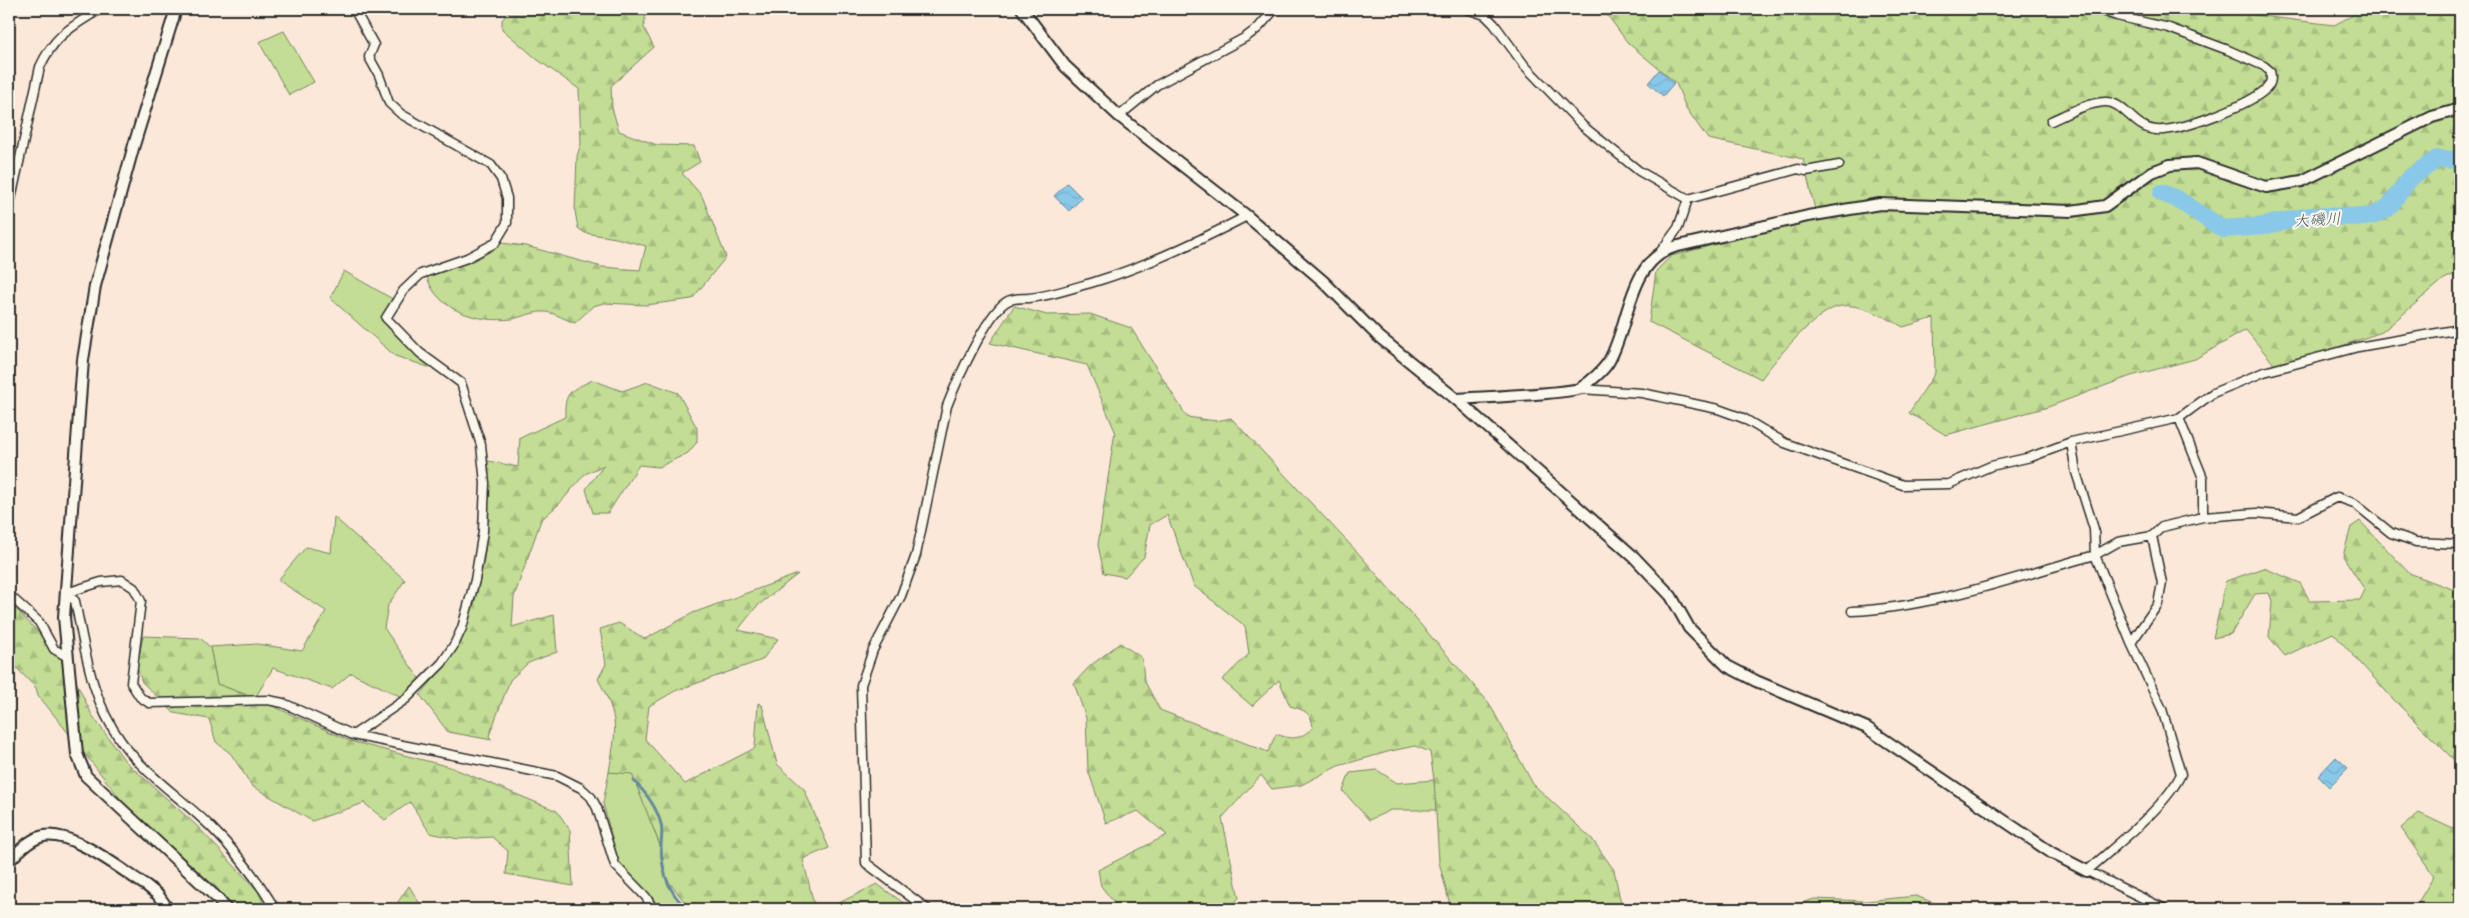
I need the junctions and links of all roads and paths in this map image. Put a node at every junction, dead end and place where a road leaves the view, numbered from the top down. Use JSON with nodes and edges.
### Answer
{"nodes":[{"id":1,"x":100,"y":9,"type":"edge"},
{"id":2,"x":176,"y":9,"type":"edge"},
{"id":3,"x":354,"y":9,"type":"edge"},
{"id":4,"x":1022,"y":9,"type":"edge"},
{"id":5,"x":1275,"y":9,"type":"edge"},
{"id":6,"x":1467,"y":9,"type":"edge"},
{"id":7,"x":2097,"y":9,"type":"edge"},
{"id":8,"x":2460,"y":109,"type":"edge"},
{"id":9,"x":1119,"y":116,"type":"junction"},
{"id":10,"x":2051,"y":121,"type":"dead end"},
{"id":11,"x":1839,"y":165,"type":"dead end"},
{"id":12,"x":1688,"y":199,"type":"junction"},
{"id":13,"x":9,"y":208,"type":"edge"},
{"id":14,"x":1247,"y":216,"type":"junction"},
{"id":15,"x":1661,"y":251,"type":"junction"},
{"id":16,"x":2460,"y":329,"type":"edge"},
{"id":17,"x":1580,"y":389,"type":"junction"},
{"id":18,"x":1456,"y":399,"type":"junction"},
{"id":19,"x":2179,"y":418,"type":"junction"},
{"id":20,"x":2071,"y":442,"type":"junction"},
{"id":21,"x":2202,"y":517,"type":"junction"},
{"id":22,"x":2152,"y":536,"type":"junction"},
{"id":23,"x":2460,"y":544,"type":"edge"},
{"id":24,"x":2095,"y":555,"type":"junction"},
{"id":25,"x":66,"y":593,"type":"junction"},
{"id":26,"x":9,"y":595,"type":"edge"},
{"id":27,"x":1852,"y":611,"type":"dead end"},
{"id":28,"x":2131,"y":643,"type":"junction"},
{"id":29,"x":66,"y":656,"type":"junction"},
{"id":30,"x":353,"y":734,"type":"junction"},
{"id":31,"x":9,"y":861,"type":"edge"},
{"id":32,"x":2088,"y":871,"type":"junction"},
{"id":33,"x":168,"y":909,"type":"edge"},
{"id":34,"x":226,"y":909,"type":"edge"},
{"id":35,"x":275,"y":909,"type":"edge"},
{"id":36,"x":653,"y":909,"type":"edge"},
{"id":37,"x":927,"y":909,"type":"edge"},
{"id":38,"x":2165,"y":909,"type":"edge"}],
"edges":[{"from":1,"to":13,"type":"street"},
{"from":2,"to":25,"type":"street"},
{"from":3,"to":30,"type":"street"},
{"from":4,"to":9,"type":"street"},
{"from":5,"to":9,"type":"street"},
{"from":6,"to":12,"type":"street"},
{"from":7,"to":10,"type":"street"},
{"from":8,"to":15,"type":"street"},
{"from":9,"to":14,"type":"street"},
{"from":11,"to":12,"type":"street"},
{"from":12,"to":15,"type":"street"},
{"from":14,"to":18,"type":"street"},
{"from":14,"to":37,"type":"street"},
{"from":15,"to":17,"type":"street"},
{"from":16,"to":19,"type":"street"},
{"from":17,"to":18,"type":"street"},
{"from":17,"to":20,"type":"street"},
{"from":18,"to":32,"type":"street"},
{"from":19,"to":20,"type":"street"},
{"from":19,"to":21,"type":"street"},
{"from":20,"to":24,"type":"street"},
{"from":21,"to":22,"type":"street"},
{"from":21,"to":23,"type":"street"},
{"from":22,"to":24,"type":"street"},
{"from":22,"to":28,"type":"street"},
{"from":24,"to":27,"type":"street"},
{"from":24,"to":28,"type":"street"},
{"from":25,"to":29,"type":"street"},
{"from":25,"to":30,"type":"street"},
{"from":25,"to":35,"type":"street"},
{"from":26,"to":29,"type":"street"},
{"from":28,"to":32,"type":"street"},
{"from":29,"to":34,"type":"street"},
{"from":30,"to":36,"type":"street"},
{"from":31,"to":33,"type":"street"},
{"from":32,"to":38,"type":"street"}]}
